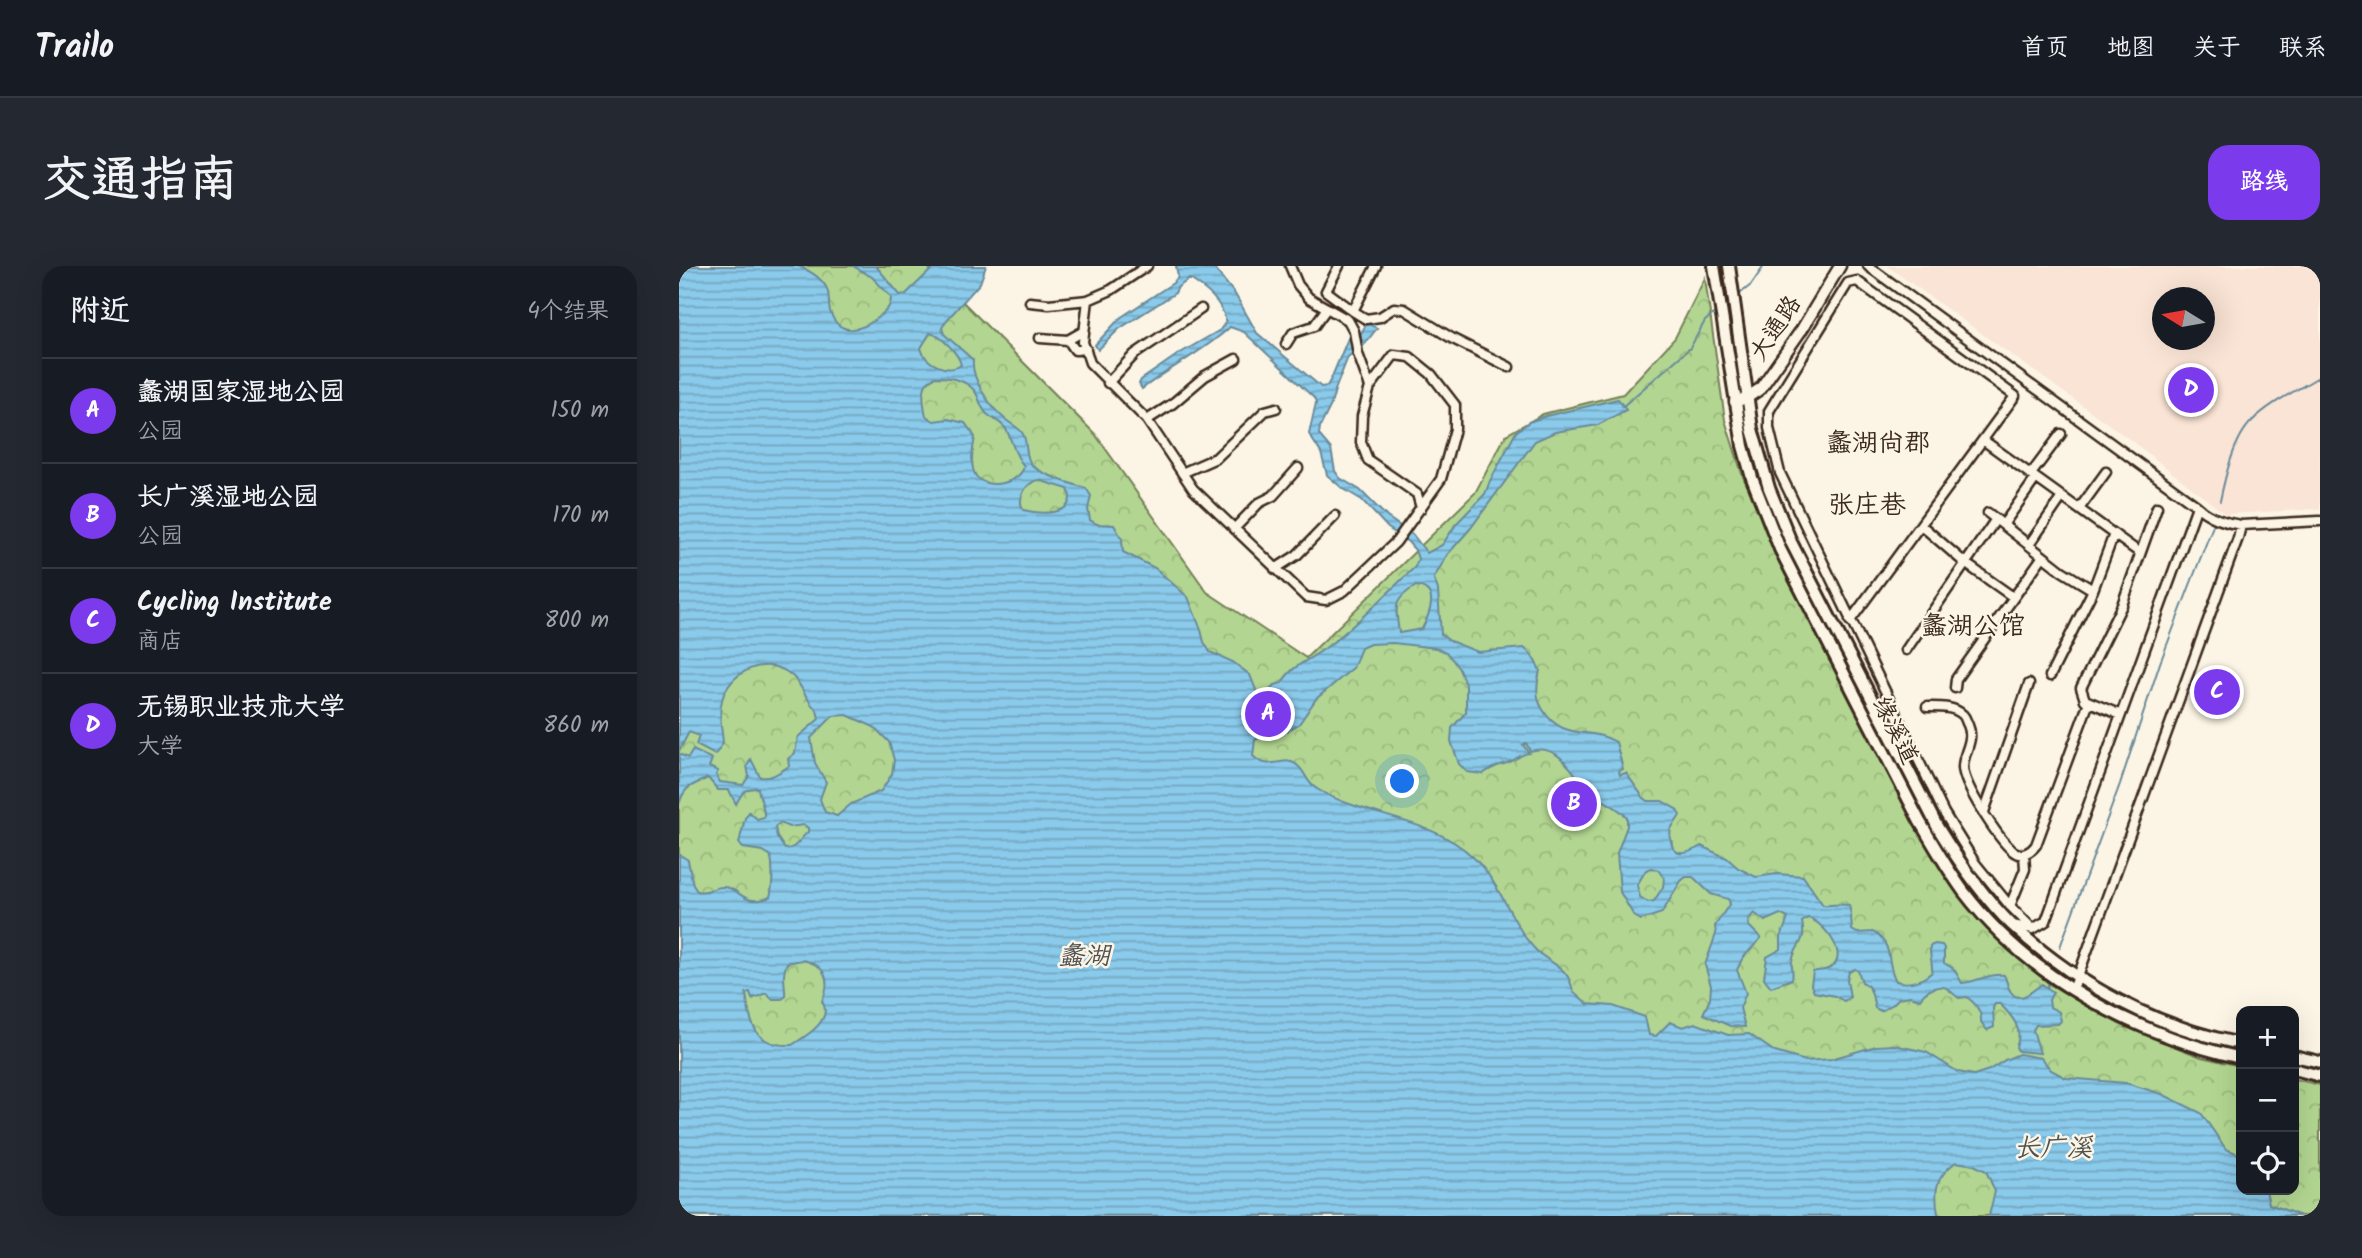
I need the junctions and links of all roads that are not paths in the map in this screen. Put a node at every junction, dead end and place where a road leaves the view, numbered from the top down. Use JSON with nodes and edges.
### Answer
{"nodes":[{"id":1,"x":1147,"y":266,"type":"edge"},
{"id":2,"x":1290,"y":266,"type":"edge"},
{"id":3,"x":1339,"y":266,"type":"edge"},
{"id":4,"x":1376,"y":266,"type":"edge"},
{"id":5,"x":1714,"y":266,"type":"edge"},
{"id":6,"x":1729,"y":266,"type":"edge"},
{"id":7,"x":1840,"y":266,"type":"edge"},
{"id":8,"x":1868,"y":266,"type":"edge"},
{"id":9,"x":1088,"y":300,"type":"junction"},
{"id":10,"x":1030,"y":302,"type":"dead end"},
{"id":11,"x":1327,"y":308,"type":"junction"},
{"id":12,"x":1201,"y":309,"type":"dead end"},
{"id":13,"x":1353,"y":311,"type":"junction"},
{"id":14,"x":1084,"y":331,"type":"junction"},
{"id":15,"x":1040,"y":338,"type":"dead end"},
{"id":16,"x":1068,"y":340,"type":"junction"},
{"id":17,"x":1286,"y":344,"type":"dead end"},
{"id":18,"x":1086,"y":349,"type":"junction"},
{"id":19,"x":1237,"y":359,"type":"dead end"},
{"id":20,"x":1384,"y":367,"type":"junction"},
{"id":21,"x":1509,"y":367,"type":"dead end"},
{"id":22,"x":1363,"y":369,"type":"junction"},
{"id":23,"x":1108,"y":383,"type":"junction"},
{"id":24,"x":1370,"y":387,"type":"junction"},
{"id":25,"x":1748,"y":397,"type":"junction"},
{"id":26,"x":1735,"y":402,"type":"junction"},
{"id":27,"x":1276,"y":408,"type":"dead end"},
{"id":28,"x":1147,"y":420,"type":"junction"},
{"id":29,"x":2061,"y":434,"type":"dead end"},
{"id":30,"x":1983,"y":440,"type":"junction"},
{"id":31,"x":1298,"y":468,"type":"dead end"},
{"id":32,"x":2106,"y":472,"type":"dead end"},
{"id":33,"x":1182,"y":473,"type":"junction"},
{"id":34,"x":2033,"y":476,"type":"junction"},
{"id":35,"x":1431,"y":493,"type":"junction"},
{"id":36,"x":1417,"y":494,"type":"junction"},
{"id":37,"x":2062,"y":497,"type":"junction"},
{"id":38,"x":2197,"y":506,"type":"junction"},
{"id":39,"x":2157,"y":507,"type":"dead end"},
{"id":40,"x":1420,"y":508,"type":"junction"},
{"id":41,"x":2079,"y":509,"type":"junction"},
{"id":42,"x":1988,"y":513,"type":"dead end"},
{"id":43,"x":1335,"y":516,"type":"dead end"},
{"id":44,"x":2320,"y":521,"type":"edge"},
{"id":45,"x":1999,"y":522,"type":"junction"},
{"id":46,"x":1921,"y":525,"type":"junction"},
{"id":47,"x":2241,"y":525,"type":"junction"},
{"id":48,"x":1234,"y":529,"type":"junction"},
{"id":49,"x":2114,"y":534,"type":"junction"},
{"id":50,"x":2029,"y":545,"type":"junction"},
{"id":51,"x":2140,"y":553,"type":"junction"},
{"id":52,"x":2043,"y":556,"type":"junction"},
{"id":53,"x":1965,"y":563,"type":"junction"},
{"id":54,"x":1275,"y":569,"type":"junction"},
{"id":55,"x":2093,"y":590,"type":"junction"},
{"id":56,"x":2013,"y":597,"type":"junction"},
{"id":57,"x":1850,"y":621,"type":"junction"},
{"id":58,"x":1906,"y":650,"type":"dead end"},
{"id":59,"x":2050,"y":676,"type":"dead end"},
{"id":60,"x":2029,"y":684,"type":"dead end"},
{"id":61,"x":1955,"y":688,"type":"dead end"},
{"id":62,"x":2089,"y":702,"type":"junction"},
{"id":63,"x":1927,"y":707,"type":"dead end"},
{"id":64,"x":2121,"y":715,"type":"junction"},
{"id":65,"x":1984,"y":812,"type":"junction"},
{"id":66,"x":2024,"y":854,"type":"junction"},
{"id":67,"x":2010,"y":906,"type":"junction"},
{"id":68,"x":2011,"y":925,"type":"junction"},
{"id":69,"x":2033,"y":929,"type":"junction"},
{"id":70,"x":2080,"y":977,"type":"junction"},
{"id":71,"x":2073,"y":990,"type":"junction"},
{"id":72,"x":2236,"y":1043,"type":"edge"},
{"id":73,"x":2236,"y":1057,"type":"edge"},
{"id":74,"x":2299,"y":1057,"type":"edge"},
{"id":75,"x":2320,"y":1062,"type":"edge"},
{"id":76,"x":2299,"y":1070,"type":"edge"},
{"id":77,"x":2320,"y":1076,"type":"edge"}],
"edges":[{"from":1,"to":9,"type":"street"},
{"from":2,"to":11,"type":"street"},
{"from":3,"to":13,"type":"street"},
{"from":4,"to":13,"type":"street"},
{"from":5,"to":26,"type":"main road","name":"缘溪道"},
{"from":6,"to":25,"type":"main road","name":"缘溪道"},
{"from":7,"to":25,"type":"street","name":"大通路"},
{"from":8,"to":38,"type":"street"},
{"from":9,"to":10,"type":"street"},
{"from":9,"to":14,"type":"street"},
{"from":11,"to":17,"type":"street"},
{"from":11,"to":22,"type":"street"},
{"from":12,"to":23,"type":"street"},
{"from":13,"to":21,"type":"street"},
{"from":14,"to":16,"type":"street"},
{"from":14,"to":18,"type":"street"},
{"from":15,"to":16,"type":"street"},
{"from":16,"to":18,"type":"street"},
{"from":18,"to":23,"type":"street"},
{"from":19,"to":28,"type":"street"},
{"from":20,"to":22,"type":"street"},
{"from":20,"to":24,"type":"street"},
{"from":20,"to":35,"type":"street"},
{"from":22,"to":24,"type":"street"},
{"from":23,"to":28,"type":"street"},
{"from":24,"to":36,"type":"street"},
{"from":25,"to":26,"type":"street","name":"大通路"},
{"from":25,"to":68,"type":"main road","name":"缘溪道"},
{"from":26,"to":71,"type":"main road","name":"缘溪道"},
{"from":27,"to":33,"type":"street"},
{"from":28,"to":33,"type":"street"},
{"from":29,"to":34,"type":"street"},
{"from":30,"to":34,"type":"street"},
{"from":30,"to":46,"type":"street"},
{"from":30,"to":57,"type":"street"},
{"from":31,"to":48,"type":"street"},
{"from":32,"to":41,"type":"street"},
{"from":33,"to":48,"type":"street"},
{"from":34,"to":37,"type":"street"},
{"from":34,"to":45,"type":"street"},
{"from":35,"to":36,"type":"street"},
{"from":35,"to":40,"type":"street"},
{"from":36,"to":40,"type":"street"},
{"from":37,"to":41,"type":"street"},
{"from":37,"to":50,"type":"street"},
{"from":38,"to":47,"type":"street"},
{"from":38,"to":64,"type":"street"},
{"from":39,"to":51,"type":"street"},
{"from":40,"to":54,"type":"street"},
{"from":41,"to":49,"type":"street"},
{"from":42,"to":45,"type":"street"},
{"from":43,"to":54,"type":"street"},
{"from":44,"to":47,"type":"street"},
{"from":45,"to":50,"type":"street"},
{"from":45,"to":53,"type":"street"},
{"from":46,"to":53,"type":"street"},
{"from":46,"to":57,"type":"street"},
{"from":47,"to":70,"type":"street"},
{"from":48,"to":54,"type":"street"},
{"from":49,"to":51,"type":"street"},
{"from":49,"to":55,"type":"street"},
{"from":50,"to":52,"type":"street"},
{"from":51,"to":62,"type":"street"},
{"from":52,"to":55,"type":"street"},
{"from":52,"to":56,"type":"street"},
{"from":53,"to":56,"type":"street"},
{"from":53,"to":58,"type":"street"},
{"from":55,"to":59,"type":"street"},
{"from":56,"to":61,"type":"street"},
{"from":57,"to":67,"type":"street"},
{"from":60,"to":65,"type":"street"},
{"from":62,"to":64,"type":"street"},
{"from":62,"to":66,"type":"street"},
{"from":63,"to":65,"type":"street"},
{"from":64,"to":69,"type":"street"},
{"from":65,"to":66,"type":"street"},
{"from":66,"to":67,"type":"street"},
{"from":67,"to":69,"type":"street"},
{"from":68,"to":69,"type":"street"},
{"from":68,"to":70,"type":"main road","name":"缘溪道"},
{"from":70,"to":71,"type":"street"},
{"from":70,"to":72,"type":"main road","name":"缘溪道"},
{"from":71,"to":73,"type":"main road","name":"缘溪道"},
{"from":74,"to":75,"type":"main road"},
{"from":76,"to":77,"type":"main road"}]}
